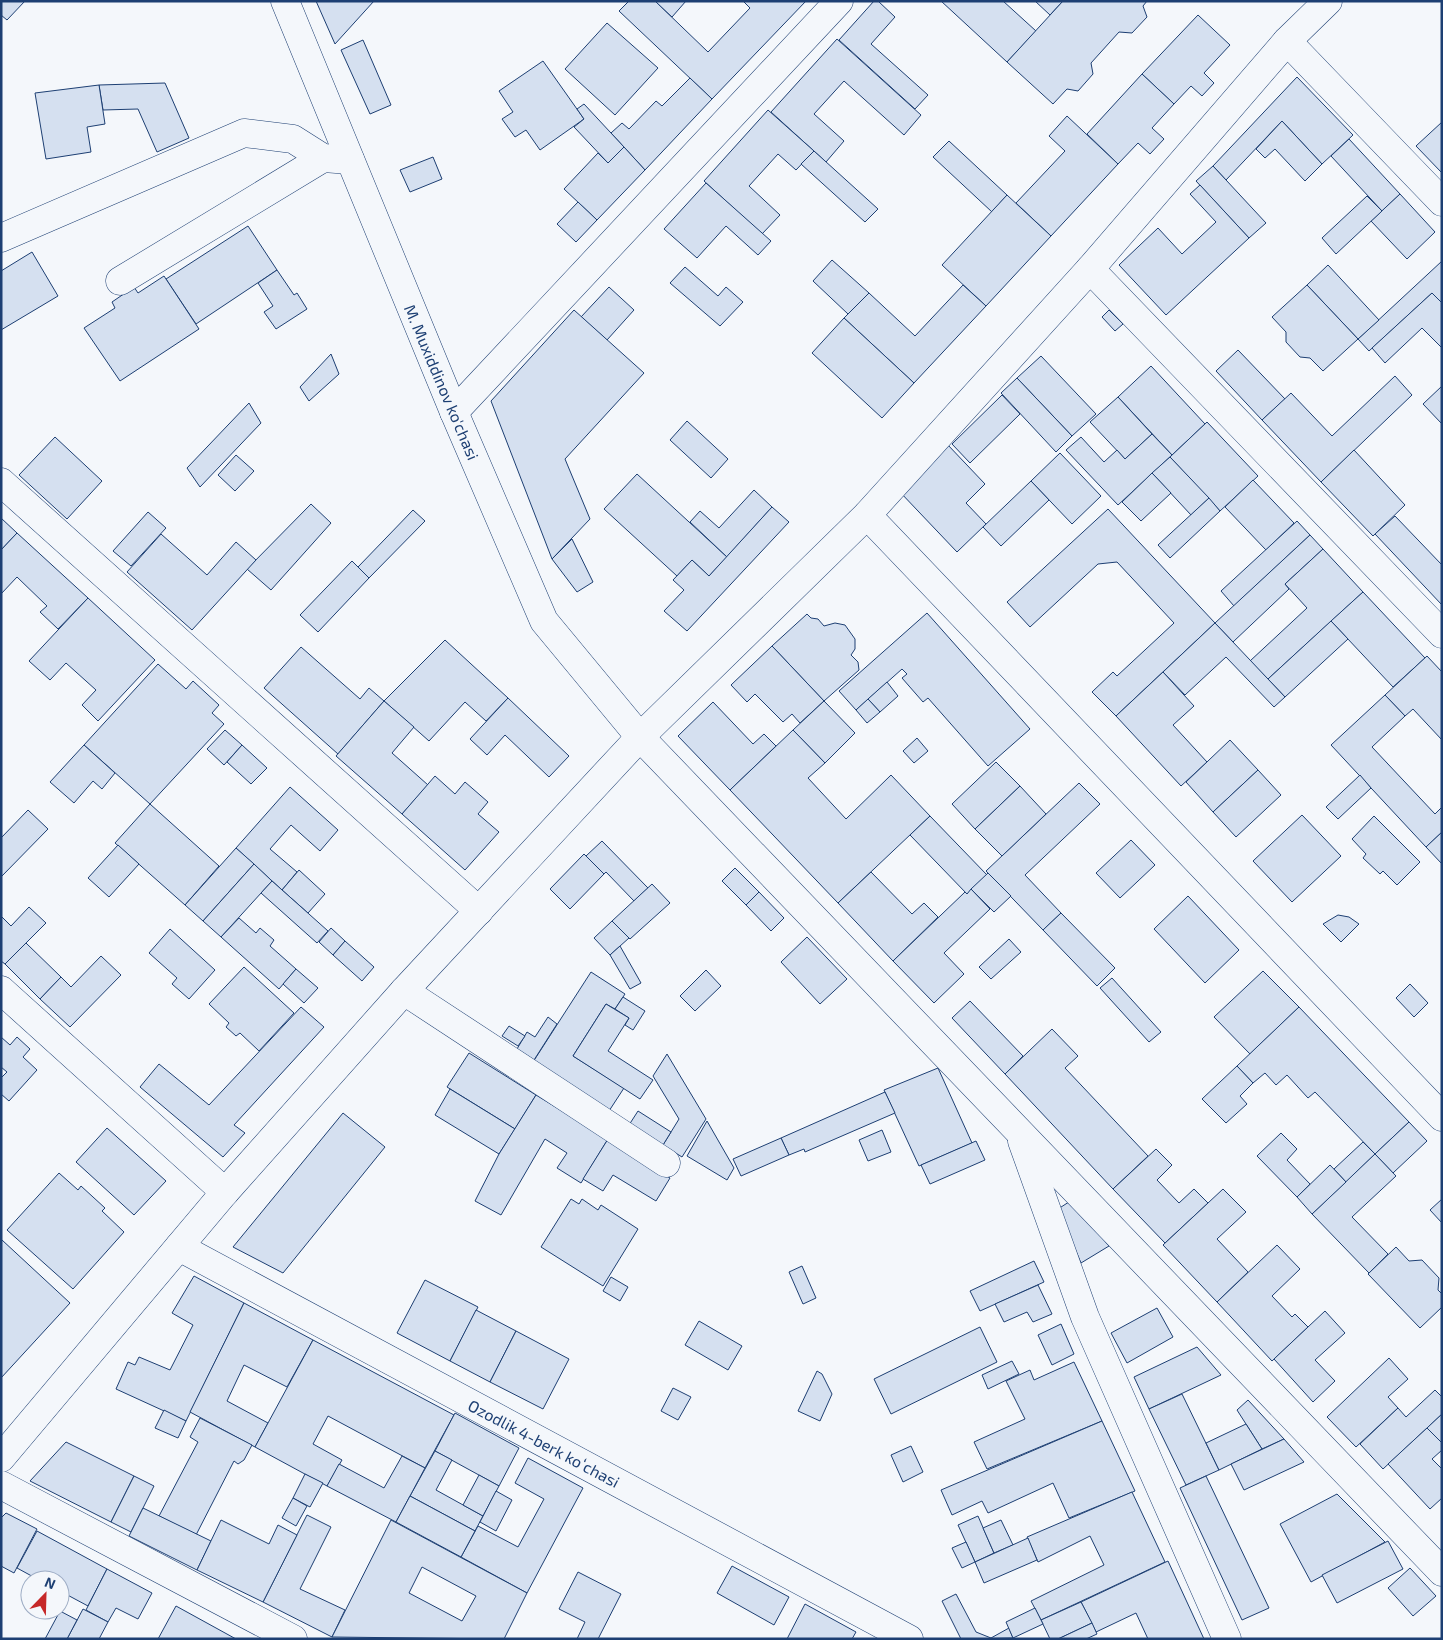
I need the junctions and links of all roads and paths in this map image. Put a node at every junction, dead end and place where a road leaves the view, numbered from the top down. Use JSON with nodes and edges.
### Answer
{"nodes":[{"id":1,"x":285,"y":1,"type":"edge"},
{"id":2,"x":839,"y":1,"type":"edge"},
{"id":3,"x":1328,"y":1,"type":"edge"},
{"id":4,"x":1287,"y":41,"type":"junction"},
{"id":5,"x":323,"y":158,"type":"junction"},
{"id":6,"x":350,"y":160,"type":"junction"},
{"id":7,"x":1442,"y":202,"type":"edge"},
{"id":8,"x":1,"y":238,"type":"edge"},
{"id":9,"x":1090,"y":269,"type":"junction"},
{"id":10,"x":120,"y":281,"type":"dead end"},
{"id":11,"x":454,"y":412,"type":"junction"},
{"id":12,"x":1,"y":482,"type":"edge"},
{"id":13,"x":866,"y":515,"type":"junction"},
{"id":14,"x":1442,"y":634,"type":"edge"},
{"id":15,"x":640,"y":737,"type":"junction"},
{"id":16,"x":479,"y":911,"type":"junction"},
{"id":17,"x":1,"y":990,"type":"edge"},
{"id":18,"x":404,"y":991,"type":"junction"},
{"id":19,"x":1442,"y":1117,"type":"edge"},
{"id":20,"x":1019,"y":1132,"type":"junction"},
{"id":21,"x":666,"y":1163,"type":"dead end"},
{"id":22,"x":225,"y":1192,"type":"junction"},
{"id":23,"x":179,"y":1247,"type":"junction"},
{"id":24,"x":1,"y":1458,"type":"edge"},
{"id":25,"x":1,"y":1485,"type":"edge"},
{"id":26,"x":1442,"y":1572,"type":"edge"},
{"id":27,"x":292,"y":1639,"type":"edge"},
{"id":28,"x":909,"y":1639,"type":"edge"},
{"id":29,"x":1227,"y":1639,"type":"edge"}],
"edges":[{"from":1,"to":6,"type":"street","name":"M. Muxiddinov ko'chasi"},
{"from":2,"to":11,"type":"street"},
{"from":3,"to":4,"type":"street"},
{"from":4,"to":7,"type":"street"},
{"from":4,"to":9,"type":"street"},
{"from":5,"to":6,"type":"street"},
{"from":5,"to":8,"type":"street"},
{"from":5,"to":10,"type":"street"},
{"from":6,"to":11,"type":"street","name":"M. Muxiddinov ko'chasi"},
{"from":9,"to":13,"type":"street"},
{"from":9,"to":14,"type":"street"},
{"from":11,"to":15,"type":"street","name":"M. Muxiddinov ko'chasi"},
{"from":12,"to":16,"type":"street"},
{"from":13,"to":15,"type":"street"},
{"from":13,"to":19,"type":"street"},
{"from":15,"to":16,"type":"street"},
{"from":15,"to":20,"type":"street","name":"M. Muxiddinov ko'chasi"},
{"from":16,"to":18,"type":"street"},
{"from":17,"to":22,"type":"street"},
{"from":18,"to":21,"type":"street"},
{"from":18,"to":22,"type":"street"},
{"from":20,"to":26,"type":"street","name":"M. Muxiddinov ko'chasi"},
{"from":20,"to":29,"type":"street"},
{"from":22,"to":23,"type":"street"},
{"from":23,"to":24,"type":"street"},
{"from":23,"to":28,"type":"street","name":"Ozodlik 4-berk koʻchasi"},
{"from":25,"to":27,"type":"street"}]}
